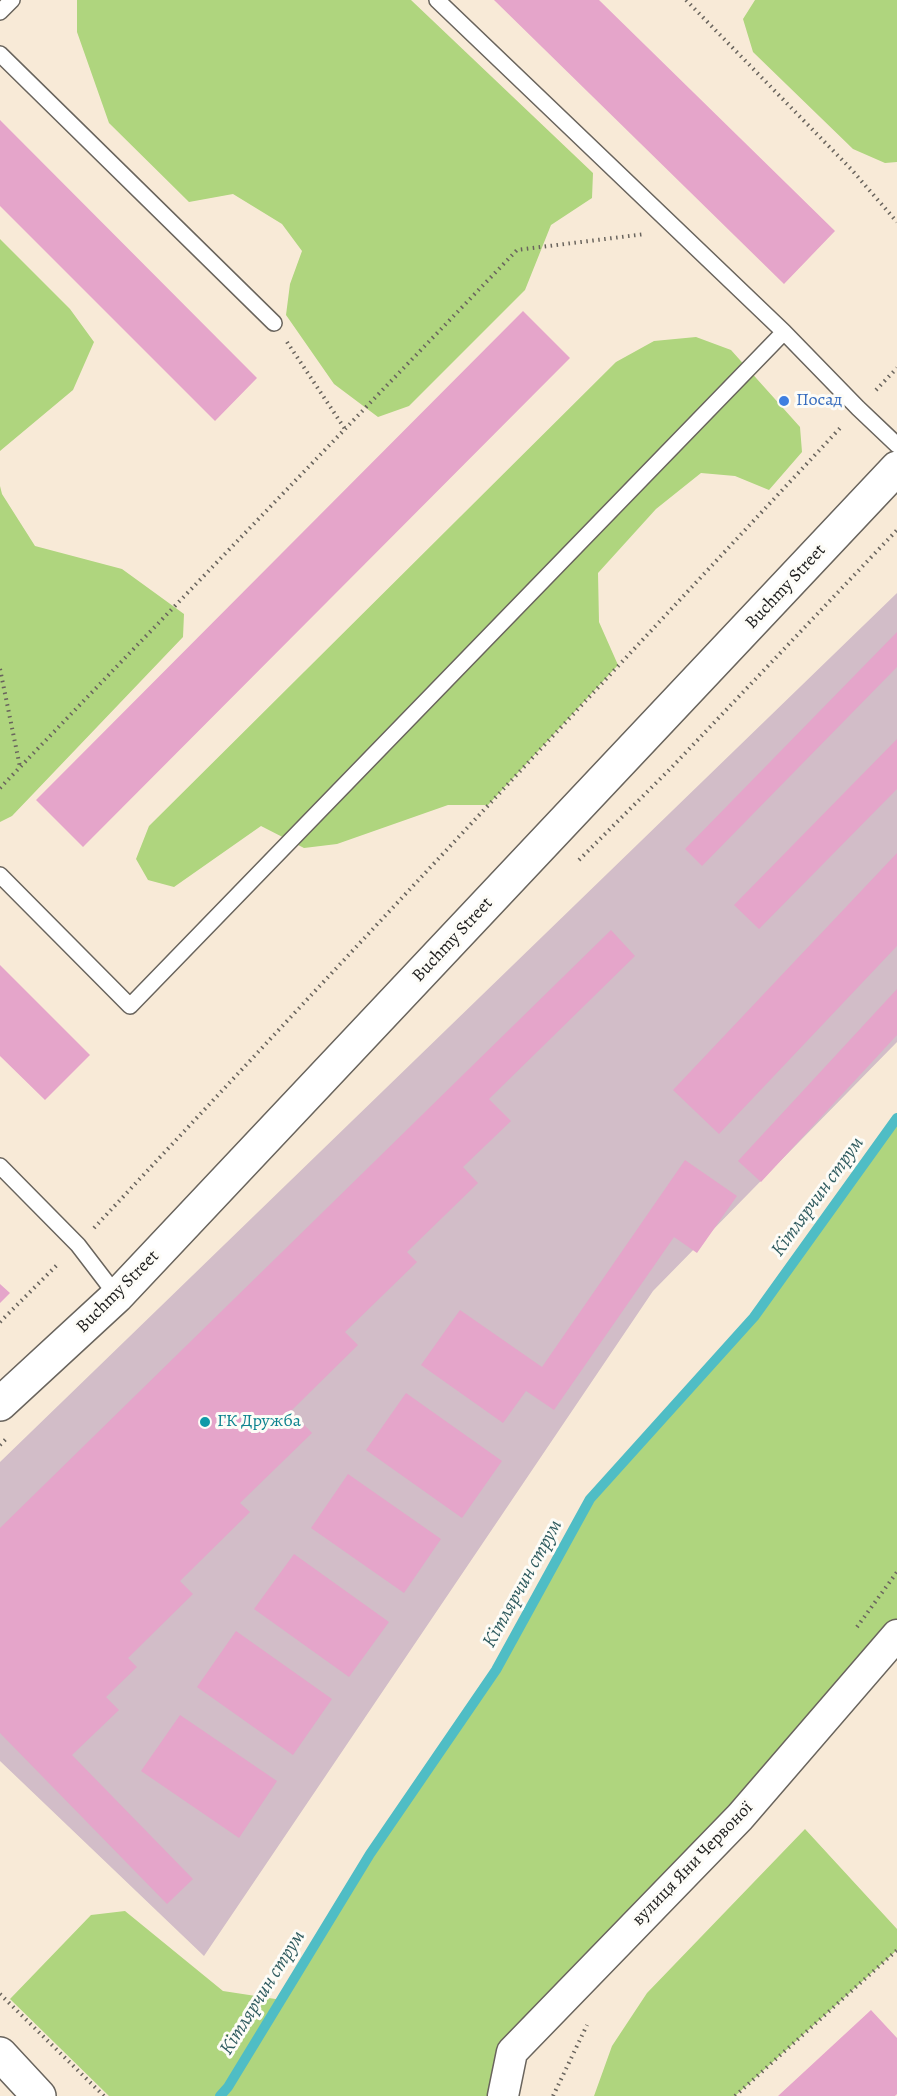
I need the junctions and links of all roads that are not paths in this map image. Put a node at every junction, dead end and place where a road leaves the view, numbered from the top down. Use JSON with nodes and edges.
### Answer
{"nodes":[{"id":1,"x":12,"y":0,"type":"edge"},
{"id":2,"x":437,"y":0,"type":"edge"},
{"id":3,"x":0,"y":12,"type":"edge"},
{"id":4,"x":0,"y":54,"type":"edge"},
{"id":5,"x":274,"y":323,"type":"road end"},
{"id":6,"x":784,"y":332,"type":"junction"},
{"id":7,"x":897,"y":445,"type":"edge"},
{"id":8,"x":897,"y":468,"type":"edge"},
{"id":9,"x":0,"y":875,"type":"edge"},
{"id":10,"x":0,"y":1166,"type":"edge"},
{"id":11,"x":117,"y":1296,"type":"junction"},
{"id":12,"x":0,"y":1404,"type":"edge"},
{"id":13,"x":897,"y":1635,"type":"edge"},
{"id":14,"x":0,"y":2054,"type":"edge"},
{"id":15,"x":39,"y":2096,"type":"edge"},
{"id":16,"x":503,"y":2096,"type":"edge"}],
"edges":[{"from":1,"to":3,"type":"lane"},
{"from":2,"to":6,"type":"lane"},
{"from":4,"to":5,"type":"lane"},
{"from":6,"to":7,"type":"lane"},
{"from":6,"to":9,"type":"lane"},
{"from":8,"to":11,"type":"street","name":"Buchmy Street"},
{"from":10,"to":11,"type":"lane"},
{"from":11,"to":12,"type":"street","name":"Buchmy Street"},
{"from":13,"to":16,"type":"street","name":"вулиця Яни Червоної"},
{"from":14,"to":15,"type":"street"}]}
